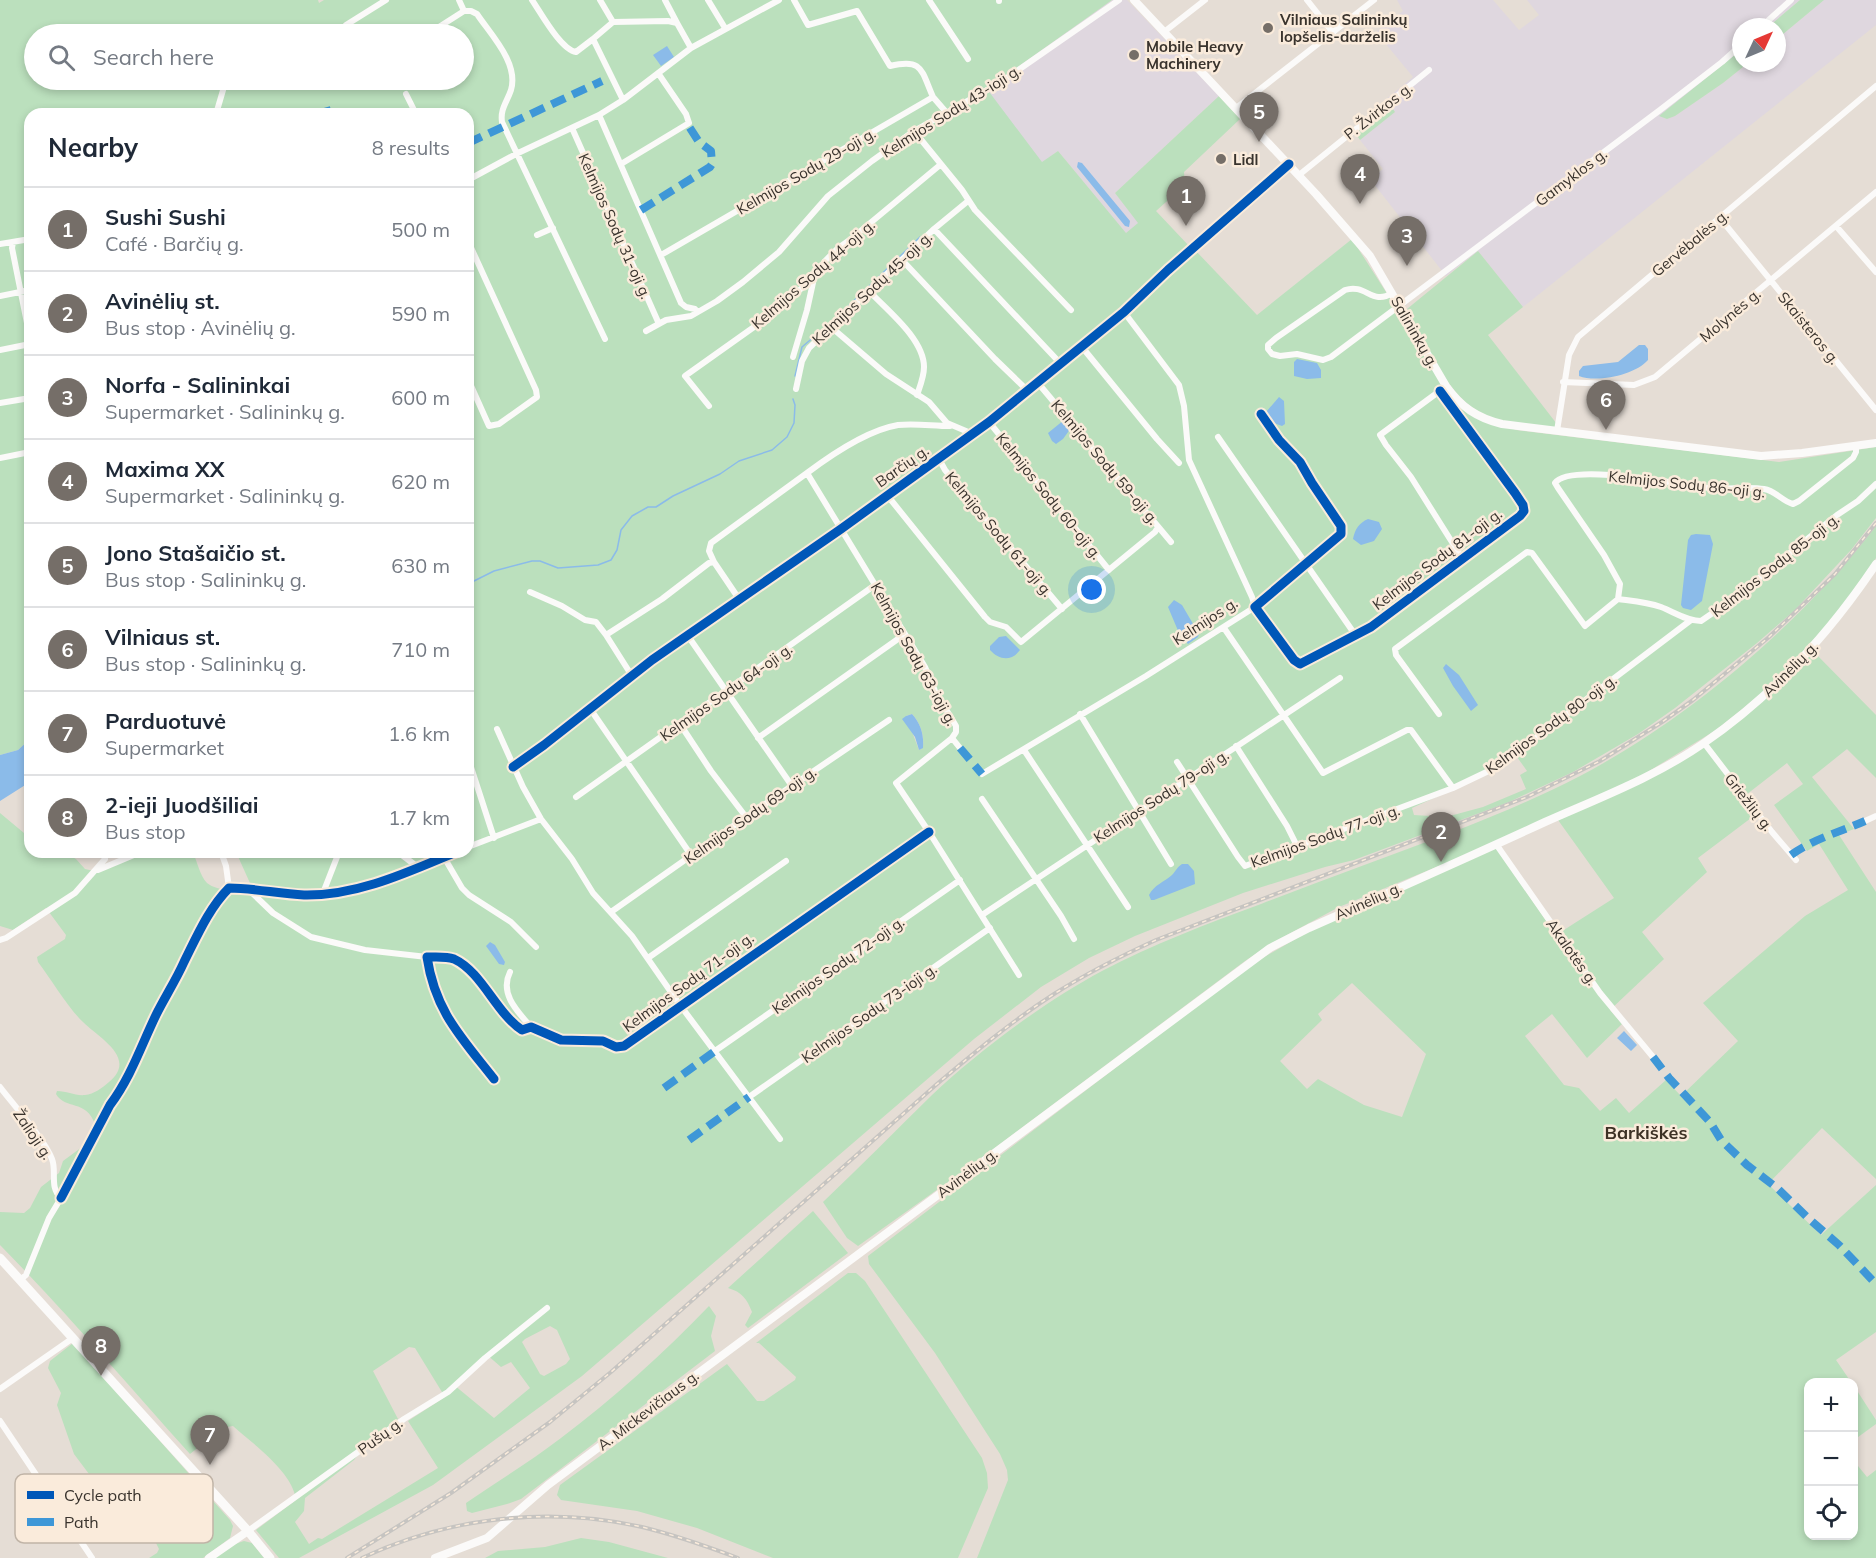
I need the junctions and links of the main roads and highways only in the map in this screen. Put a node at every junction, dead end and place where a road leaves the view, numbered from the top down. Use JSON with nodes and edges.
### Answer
{"nodes":[{"id":1,"x":1134,"y":0,"type":"edge"},
{"id":2,"x":1876,"y":443,"type":"edge"},
{"id":3,"x":1874,"y":568,"type":"edge"},
{"id":4,"x":857,"y":1254,"type":"joint"},
{"id":5,"x":0,"y":1258,"type":"edge"},
{"id":6,"x":196,"y":1474,"type":"edge"},
{"id":7,"x":213,"y":1492,"type":"edge"},
{"id":8,"x":248,"y":1531,"type":"junction"},
{"id":9,"x":209,"y":1558,"type":"edge"},
{"id":10,"x":270,"y":1558,"type":"edge"},
{"id":11,"x":435,"y":1558,"type":"edge"}],
"edges":[{"from":1,"to":2,"type":"main road","name":"Salininkų g."},
{"from":3,"to":4,"type":"main road","name":"Avinėlių g."},
{"from":4,"to":11,"type":"main road","name":"A. Mickevičiaus g."},
{"from":5,"to":6,"type":"main road"},
{"from":7,"to":8,"type":"main road"},
{"from":8,"to":9,"type":"main road","name":"Pušų g."},
{"from":8,"to":10,"type":"main road"}]}
